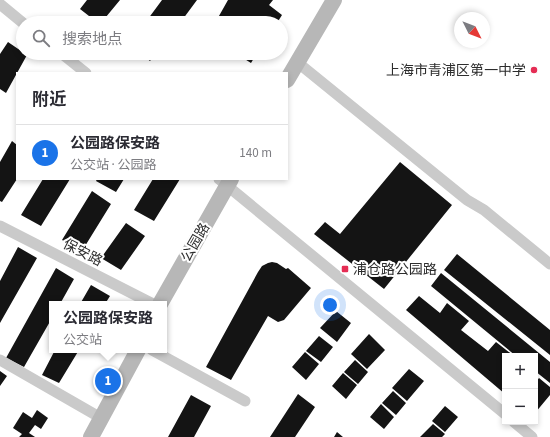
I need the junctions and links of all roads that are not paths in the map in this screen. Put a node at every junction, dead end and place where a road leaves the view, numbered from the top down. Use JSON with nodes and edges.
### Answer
{"nodes":[{"id":1,"x":334,"y":0,"type":"edge"},
{"id":2,"x":0,"y":4,"type":"edge"},
{"id":3,"x":16,"y":17,"type":"edge"},
{"id":4,"x":70,"y":60,"type":"edge"},
{"id":5,"x":298,"y":62,"type":"junction"},
{"id":6,"x":85,"y":72,"type":"edge"},
{"id":7,"x":288,"y":78,"type":"edge"},
{"id":8,"x":226,"y":181,"type":"edge"},
{"id":9,"x":0,"y":226,"type":"edge"},
{"id":10,"x":550,"y":264,"type":"edge"},
{"id":11,"x":147,"y":301,"type":"edge"},
{"id":12,"x":162,"y":301,"type":"edge"},
{"id":13,"x":136,"y":353,"type":"edge"},
{"id":14,"x":157,"y":353,"type":"edge"},
{"id":15,"x":0,"y":360,"type":"edge"},
{"id":16,"x":245,"y":401,"type":"dead end"},
{"id":17,"x":502,"y":411,"type":"edge"},
{"id":18,"x":101,"y":418,"type":"junction"},
{"id":19,"x":518,"y":425,"type":"edge"},
{"id":20,"x":90,"y":437,"type":"edge"},
{"id":21,"x":532,"y":437,"type":"edge"}],
"edges":[{"from":1,"to":5,"type":"street"},
{"from":2,"to":3,"type":"street"},
{"from":4,"to":6,"type":"street"},
{"from":5,"to":7,"type":"street"},
{"from":5,"to":10,"type":"street"},
{"from":8,"to":12,"type":"street","name":"公园路"},
{"from":8,"to":17,"type":"street"},
{"from":9,"to":11,"type":"street","name":"保安路"},
{"from":13,"to":18,"type":"street"},
{"from":14,"to":16,"type":"street"},
{"from":15,"to":18,"type":"street"},
{"from":18,"to":20,"type":"street"},
{"from":19,"to":21,"type":"street"}]}
